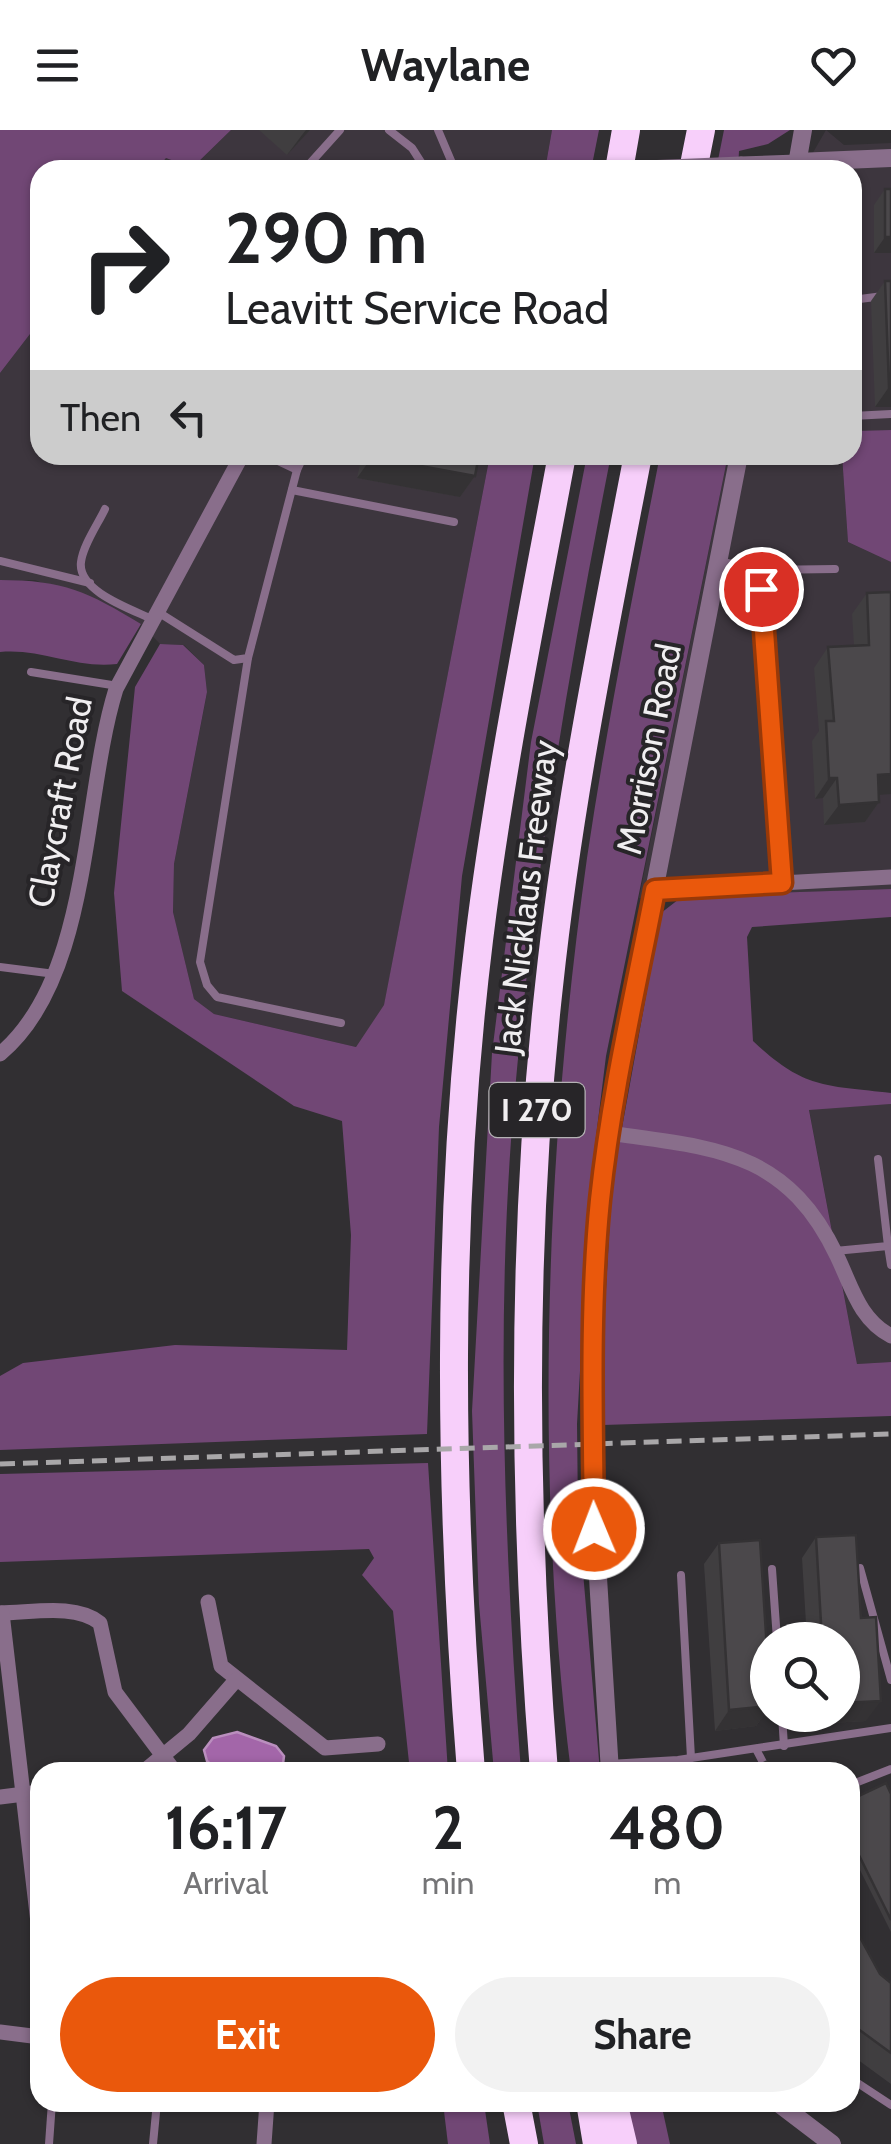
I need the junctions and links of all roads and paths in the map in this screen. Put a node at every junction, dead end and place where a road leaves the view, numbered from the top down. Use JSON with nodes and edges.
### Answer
{"nodes":[{"id":1,"x":340,"y":130,"type":"edge"},
{"id":2,"x":389,"y":130,"type":"edge"},
{"id":3,"x":438,"y":130,"type":"edge"},
{"id":4,"x":626,"y":130,"type":"edge"},
{"id":5,"x":701,"y":130,"type":"edge"},
{"id":6,"x":803,"y":130,"type":"edge"},
{"id":7,"x":891,"y":158,"type":"edge"},
{"id":8,"x":313,"y":160,"type":"edge"},
{"id":9,"x":420,"y":160,"type":"edge"},
{"id":10,"x":451,"y":160,"type":"edge"},
{"id":11,"x":621,"y":160,"type":"edge"},
{"id":12,"x":695,"y":160,"type":"edge"},
{"id":13,"x":797,"y":160,"type":"edge"},
{"id":14,"x":862,"y":160,"type":"edge"},
{"id":15,"x":891,"y":295,"type":"edge"},
{"id":16,"x":862,"y":299,"type":"edge"},
{"id":17,"x":891,"y":414,"type":"edge"},
{"id":18,"x":862,"y":415,"type":"edge"},
{"id":19,"x":237,"y":465,"type":"edge"},
{"id":20,"x":286,"y":465,"type":"edge"},
{"id":21,"x":299,"y":465,"type":"edge"},
{"id":22,"x":560,"y":465,"type":"edge"},
{"id":23,"x":636,"y":465,"type":"edge"},
{"id":24,"x":737,"y":465,"type":"edge"},
{"id":25,"x":297,"y":470,"type":"junction"},
{"id":26,"x":292,"y":490,"type":"junction"},
{"id":27,"x":105,"y":510,"type":"dead end"},
{"id":28,"x":454,"y":522,"type":"dead end"},
{"id":29,"x":0,"y":561,"type":"edge"},
{"id":30,"x":718,"y":561,"type":"junction"},
{"id":31,"x":835,"y":569,"type":"dead end"},
{"id":32,"x":760,"y":570,"type":"junction"},
{"id":33,"x":90,"y":584,"type":"junction"},
{"id":34,"x":156,"y":616,"type":"junction"},
{"id":35,"x":248,"y":658,"type":"junction"},
{"id":36,"x":31,"y":672,"type":"dead end"},
{"id":37,"x":118,"y":686,"type":"junction"},
{"id":38,"x":891,"y":877,"type":"edge"},
{"id":39,"x":782,"y":883,"type":"junction"},
{"id":40,"x":655,"y":890,"type":"junction"},
{"id":41,"x":0,"y":967,"type":"edge"},
{"id":42,"x":55,"y":974,"type":"junction"},
{"id":43,"x":341,"y":1023,"type":"dead end"},
{"id":44,"x":0,"y":1054,"type":"edge"},
{"id":45,"x":609,"y":1133,"type":"junction"},
{"id":46,"x":878,"y":1159,"type":"dead end"},
{"id":47,"x":888,"y":1246,"type":"junction"},
{"id":48,"x":835,"y":1251,"type":"junction"},
{"id":49,"x":891,"y":1265,"type":"edge"},
{"id":50,"x":891,"y":1336,"type":"edge"},
{"id":51,"x":860,"y":1568,"type":"edge"},
{"id":52,"x":772,"y":1569,"type":"dead end"},
{"id":53,"x":681,"y":1575,"type":"dead end"},
{"id":54,"x":208,"y":1602,"type":"dead end"},
{"id":55,"x":1,"y":1613,"type":"edge"},
{"id":56,"x":775,"y":1622,"type":"edge"},
{"id":57,"x":236,"y":1680,"type":"junction"},
{"id":58,"x":891,"y":1680,"type":"edge"},
{"id":59,"x":891,"y":1728,"type":"edge"},
{"id":60,"x":783,"y":1732,"type":"edge"},
{"id":61,"x":378,"y":1744,"type":"dead end"},
{"id":62,"x":784,"y":1746,"type":"junction"},
{"id":63,"x":756,"y":1750,"type":"junction"},
{"id":64,"x":163,"y":1758,"type":"junction"},
{"id":65,"x":691,"y":1758,"type":"junction"},
{"id":66,"x":674,"y":1760,"type":"joint"},
{"id":67,"x":157,"y":1762,"type":"edge"},
{"id":68,"x":166,"y":1762,"type":"edge"},
{"id":69,"x":470,"y":1762,"type":"edge"},
{"id":70,"x":543,"y":1762,"type":"edge"},
{"id":71,"x":609,"y":1762,"type":"edge"},
{"id":72,"x":658,"y":1762,"type":"edge"},
{"id":73,"x":763,"y":1762,"type":"edge"},
{"id":74,"x":891,"y":1770,"type":"edge"},
{"id":75,"x":30,"y":1780,"type":"edge"},
{"id":76,"x":860,"y":1781,"type":"edge"},
{"id":77,"x":30,"y":1792,"type":"edge"},
{"id":78,"x":0,"y":1797,"type":"edge"},
{"id":79,"x":0,"y":2032,"type":"edge"},
{"id":80,"x":30,"y":2036,"type":"edge"},
{"id":81,"x":860,"y":2085,"type":"edge"},
{"id":82,"x":891,"y":2105,"type":"edge"},
{"id":83,"x":51,"y":2112,"type":"edge"},
{"id":84,"x":156,"y":2112,"type":"edge"},
{"id":85,"x":267,"y":2112,"type":"edge"},
{"id":86,"x":504,"y":2112,"type":"edge"},
{"id":87,"x":518,"y":2112,"type":"edge"},
{"id":88,"x":592,"y":2112,"type":"edge"},
{"id":89,"x":616,"y":2112,"type":"edge"},
{"id":90,"x":790,"y":2112,"type":"edge"},
{"id":91,"x":48,"y":2144,"type":"edge"},
{"id":92,"x":154,"y":2144,"type":"edge"},
{"id":93,"x":264,"y":2144,"type":"edge"},
{"id":94,"x":506,"y":2144,"type":"edge"},
{"id":95,"x":524,"y":2144,"type":"edge"},
{"id":96,"x":597,"y":2144,"type":"edge"},
{"id":97,"x":622,"y":2144,"type":"edge"},
{"id":98,"x":832,"y":2144,"type":"edge"}],
"edges":[{"from":1,"to":8,"type":"lane"},
{"from":2,"to":9,"type":"lane"},
{"from":3,"to":10,"type":"lane"},
{"from":4,"to":11,"type":"highway"},
{"from":5,"to":12,"type":"highway"},
{"from":6,"to":13,"type":"street"},
{"from":7,"to":14,"type":"street"},
{"from":15,"to":16,"type":"lane"},
{"from":17,"to":18,"type":"lane"},
{"from":19,"to":34,"type":"street","name":"Claycraft Road"},
{"from":20,"to":25,"type":"lane"},
{"from":21,"to":25,"type":"lane"},
{"from":22,"to":69,"type":"highway","name":"Jack Nicklaus Freeway","number":"I 270"},
{"from":23,"to":70,"type":"highway","name":"Jack Nicklaus Freeway","number":"I 270"},
{"from":24,"to":30,"type":"street","name":"Morrison Road"},
{"from":25,"to":26,"type":"lane"},
{"from":26,"to":28,"type":"lane"},
{"from":26,"to":35,"type":"lane"},
{"from":27,"to":33,"type":"lane"},
{"from":29,"to":33,"type":"lane"},
{"from":30,"to":32,"type":"lane"},
{"from":30,"to":40,"type":"street","name":"Morrison Road"},
{"from":31,"to":32,"type":"lane"},
{"from":32,"to":39,"type":"lane"},
{"from":33,"to":34,"type":"lane"},
{"from":34,"to":35,"type":"lane"},
{"from":34,"to":37,"type":"street","name":"Claycraft Road"},
{"from":35,"to":43,"type":"lane"},
{"from":36,"to":37,"type":"lane"},
{"from":37,"to":42,"type":"street","name":"Claycraft Road"},
{"from":38,"to":39,"type":"street"},
{"from":39,"to":40,"type":"street"},
{"from":40,"to":45,"type":"street","name":"Morrison Road"},
{"from":41,"to":42,"type":"lane"},
{"from":42,"to":44,"type":"street","name":"Claycraft Road"},
{"from":45,"to":48,"type":"street"},
{"from":45,"to":71,"type":"street","name":"Morrison Road"},
{"from":46,"to":47,"type":"lane"},
{"from":47,"to":48,"type":"lane"},
{"from":47,"to":49,"type":"lane"},
{"from":48,"to":50,"type":"street"},
{"from":51,"to":58,"type":"lane"},
{"from":52,"to":56,"type":"lane"},
{"from":53,"to":65,"type":"lane"},
{"from":54,"to":57,"type":"street"},
{"from":55,"to":64,"type":"street"},
{"from":55,"to":75,"type":"street"},
{"from":57,"to":61,"type":"street"},
{"from":57,"to":64,"type":"street"},
{"from":59,"to":62,"type":"lane"},
{"from":60,"to":62,"type":"lane"},
{"from":62,"to":63,"type":"lane"},
{"from":63,"to":65,"type":"lane"},
{"from":63,"to":73,"type":"lane"},
{"from":64,"to":67,"type":"street"},
{"from":64,"to":68,"type":"street"},
{"from":65,"to":66,"type":"lane"},
{"from":66,"to":72,"type":"lane"},
{"from":74,"to":76,"type":"lane"},
{"from":77,"to":78,"type":"street"},
{"from":79,"to":80,"type":"street"},
{"from":81,"to":82,"type":"lane"},
{"from":83,"to":91,"type":"lane"},
{"from":84,"to":92,"type":"lane"},
{"from":85,"to":93,"type":"street"},
{"from":86,"to":94,"type":"highway"},
{"from":87,"to":95,"type":"highway"},
{"from":88,"to":96,"type":"highway"},
{"from":89,"to":97,"type":"highway"},
{"from":90,"to":98,"type":"street"}]}
